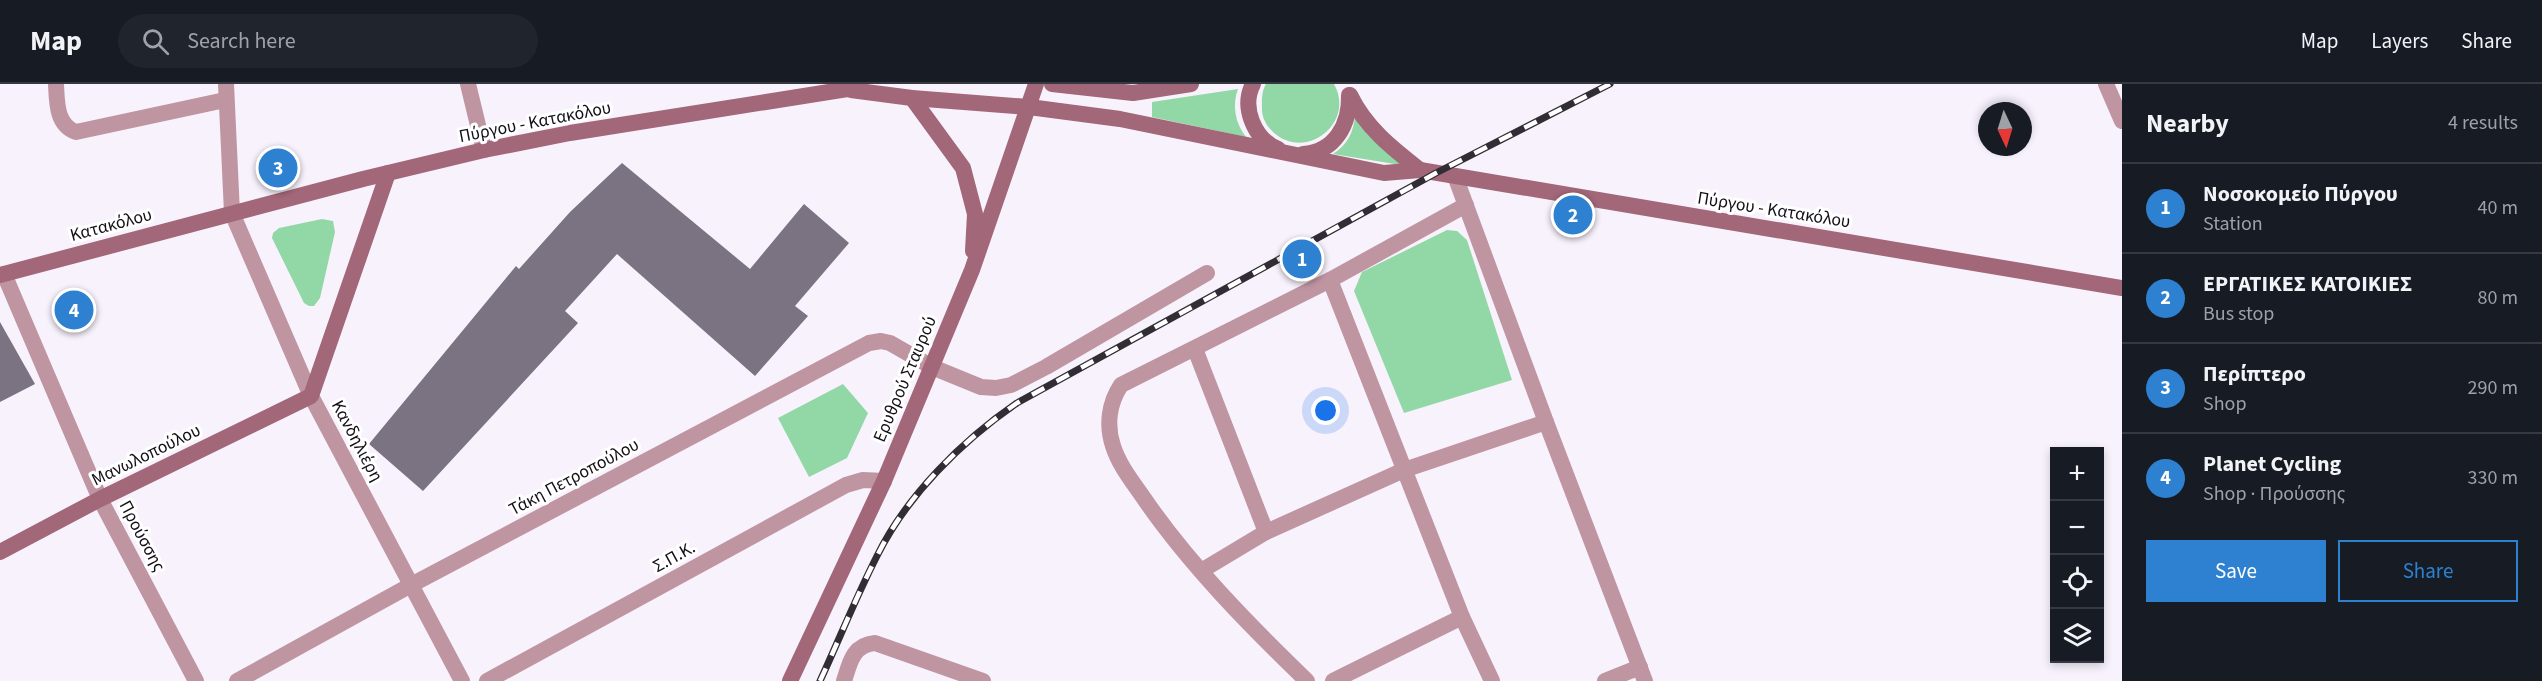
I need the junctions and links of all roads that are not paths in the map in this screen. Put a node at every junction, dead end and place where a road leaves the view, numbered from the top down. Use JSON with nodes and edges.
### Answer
{"nodes":[{"id":1,"x":56,"y":84,"type":"edge"},
{"id":2,"x":468,"y":84,"type":"edge"},
{"id":3,"x":872,"y":84,"type":"edge"},
{"id":4,"x":1036,"y":84,"type":"edge"},
{"id":5,"x":1052,"y":84,"type":"edge"},
{"id":6,"x":1191,"y":84,"type":"edge"},
{"id":7,"x":1253,"y":84,"type":"edge"},
{"id":8,"x":2106,"y":84,"type":"edge"},
{"id":9,"x":1104,"y":88,"type":"edge"},
{"id":10,"x":1348,"y":89,"type":"edge"},
{"id":11,"x":851,"y":90,"type":"junction"},
{"id":12,"x":225,"y":92,"type":"edge"},
{"id":13,"x":912,"y":98,"type":"junction"},
{"id":14,"x":1029,"y":106,"type":"junction"},
{"id":15,"x":2122,"y":121,"type":"edge"},
{"id":16,"x":484,"y":150,"type":"junction"},
{"id":17,"x":1290,"y":153,"type":"junction"},
{"id":18,"x":1420,"y":170,"type":"junction"},
{"id":19,"x":388,"y":173,"type":"junction"},
{"id":20,"x":1455,"y":176,"type":"junction"},
{"id":21,"x":1466,"y":205,"type":"junction"},
{"id":22,"x":232,"y":213,"type":"junction"},
{"id":23,"x":972,"y":270,"type":"junction"},
{"id":24,"x":1207,"y":273,"type":"dead end"},
{"id":25,"x":2,"y":274,"type":"edge"},
{"id":26,"x":1330,"y":280,"type":"junction"},
{"id":27,"x":2122,"y":288,"type":"edge"},
{"id":28,"x":1195,"y":349,"type":"junction"},
{"id":29,"x":932,"y":367,"type":"junction"},
{"id":30,"x":311,"y":396,"type":"junction"},
{"id":31,"x":1546,"y":422,"type":"junction"},
{"id":32,"x":1404,"y":470,"type":"junction"},
{"id":33,"x":884,"y":481,"type":"junction"},
{"id":34,"x":100,"y":499,"type":"junction"},
{"id":35,"x":1266,"y":532,"type":"junction"},
{"id":36,"x":0,"y":552,"type":"edge"},
{"id":37,"x":1201,"y":571,"type":"junction"},
{"id":38,"x":411,"y":585,"type":"junction"},
{"id":39,"x":1462,"y":617,"type":"junction"},
{"id":40,"x":1642,"y":674,"type":"edge"},
{"id":41,"x":196,"y":681,"type":"edge"},
{"id":42,"x":237,"y":681,"type":"edge"},
{"id":43,"x":462,"y":681,"type":"edge"},
{"id":44,"x":488,"y":681,"type":"edge"},
{"id":45,"x":790,"y":681,"type":"edge"},
{"id":46,"x":844,"y":681,"type":"edge"},
{"id":47,"x":983,"y":681,"type":"edge"},
{"id":48,"x":1307,"y":681,"type":"edge"},
{"id":49,"x":1333,"y":681,"type":"edge"},
{"id":50,"x":1492,"y":681,"type":"edge"},
{"id":51,"x":1605,"y":681,"type":"edge"}],
"edges":[{"from":1,"to":12,"type":"street"},
{"from":2,"to":16,"type":"street"},
{"from":3,"to":11,"type":"main road","name":"Πύργου - Κατακόλου"},
{"from":4,"to":14,"type":"main road","name":"Ερυθρού Σταυρού"},
{"from":5,"to":9,"type":"main road"},
{"from":6,"to":9,"type":"main road"},
{"from":7,"to":17,"type":"main road","name":"Πύργου - Κατακόλου"},
{"from":8,"to":15,"type":"street"},
{"from":10,"to":17,"type":"main road","name":"Πύργου - Κατακόλου"},
{"from":10,"to":18,"type":"main road","name":"Πύργου - Κατακόλου"},
{"from":11,"to":13,"type":"main road","name":"Πύργου - Κατακόλου"},
{"from":11,"to":16,"type":"main road","name":"Πύργου - Κατακόλου"},
{"from":12,"to":22,"type":"street","name":"Κανδηλιέρη"},
{"from":13,"to":14,"type":"main road","name":"Πύργου - Κατακόλου"},
{"from":13,"to":23,"type":"main road"},
{"from":14,"to":17,"type":"main road","name":"Πύργου - Κατακόλου"},
{"from":14,"to":23,"type":"main road","name":"Ερυθρού Σταυρού"},
{"from":16,"to":19,"type":"main road","name":"Πύργου - Κατακόλου"},
{"from":17,"to":18,"type":"main road","name":"Πύργου - Κατακόλου"},
{"from":18,"to":20,"type":"main road","name":"Πύργου - Κατακόλου"},
{"from":19,"to":22,"type":"main road","name":"Πύργου - Κατακόλου"},
{"from":19,"to":30,"type":"main road"},
{"from":20,"to":21,"type":"street"},
{"from":20,"to":27,"type":"main road","name":"Πύργου - Κατακόλου"},
{"from":21,"to":26,"type":"street"},
{"from":21,"to":31,"type":"street"},
{"from":22,"to":25,"type":"main road","name":"Κατακόλου"},
{"from":22,"to":30,"type":"street","name":"Κανδηλιέρη"},
{"from":23,"to":29,"type":"main road","name":"Ερυθρού Σταυρού"},
{"from":24,"to":29,"type":"street","name":"Τάκη Πετροπούλου"},
{"from":25,"to":34,"type":"street","name":"Προύσσης"},
{"from":26,"to":28,"type":"street"},
{"from":26,"to":32,"type":"street"},
{"from":28,"to":35,"type":"street"},
{"from":28,"to":37,"type":"street"},
{"from":29,"to":33,"type":"main road","name":"Ερυθρού Σταυρού"},
{"from":29,"to":38,"type":"street","name":"Τάκη Πετροπούλου"},
{"from":30,"to":34,"type":"main road","name":"Μανωλοπούλου"},
{"from":30,"to":38,"type":"street","name":"Κανδηλιέρη"},
{"from":31,"to":32,"type":"street"},
{"from":31,"to":40,"type":"street"},
{"from":32,"to":35,"type":"street"},
{"from":32,"to":39,"type":"street"},
{"from":33,"to":44,"type":"street","name":"Σ.Π.Κ."},
{"from":33,"to":45,"type":"main road","name":"Ερυθρού Σταυρού"},
{"from":34,"to":36,"type":"main road","name":"Μανωλοπούλου"},
{"from":34,"to":41,"type":"street","name":"Προύσσης"},
{"from":35,"to":37,"type":"street"},
{"from":37,"to":48,"type":"street"},
{"from":38,"to":42,"type":"street","name":"Τάκη Πετροπούλου"},
{"from":38,"to":43,"type":"street","name":"Κανδηλιέρη"},
{"from":39,"to":49,"type":"street"},
{"from":39,"to":50,"type":"street"},
{"from":40,"to":51,"type":"street"},
{"from":46,"to":47,"type":"street"}]}
